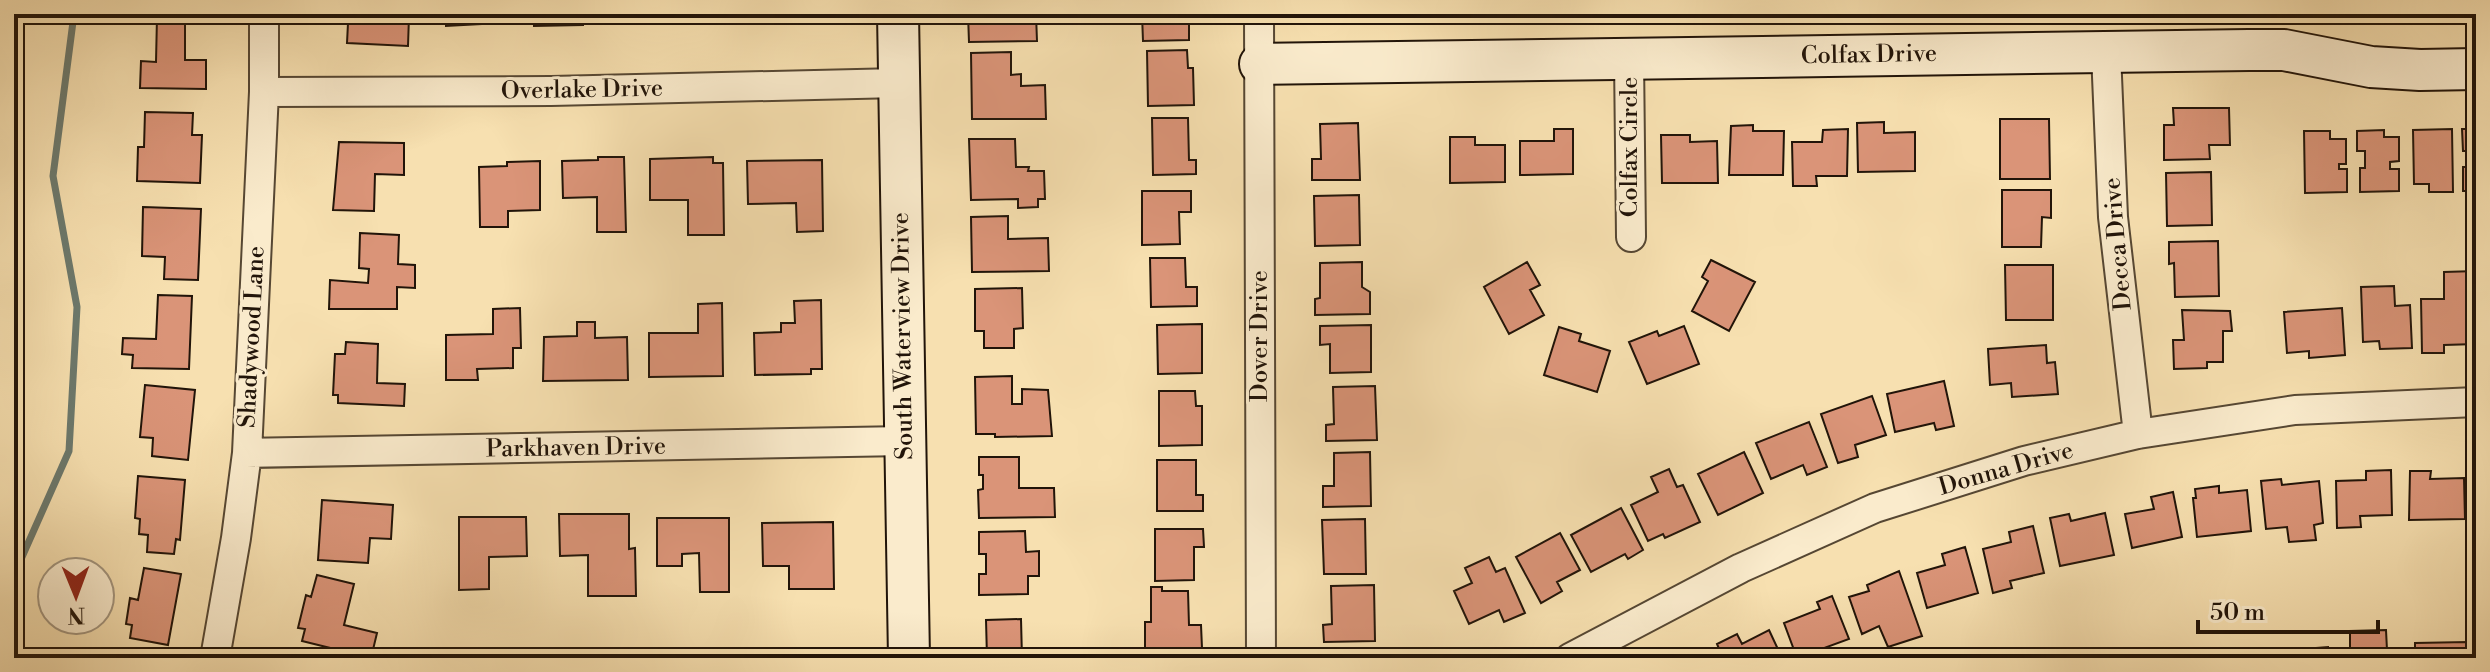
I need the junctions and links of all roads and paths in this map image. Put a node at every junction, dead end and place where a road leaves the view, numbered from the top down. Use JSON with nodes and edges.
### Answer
{"nodes":[{"id":1,"x":264,"y":14,"type":"edge"},
{"id":2,"x":872,"y":14,"type":"edge"},
{"id":3,"x":898,"y":14,"type":"edge"},
{"id":4,"x":1259,"y":14,"type":"edge"},
{"id":5,"x":2106,"y":53,"type":"junction"},
{"id":6,"x":1629,"y":58,"type":"junction"},
{"id":7,"x":1260,"y":64,"type":"junction"},
{"id":8,"x":2476,"y":69,"type":"edge"},
{"id":9,"x":887,"y":84,"type":"junction"},
{"id":10,"x":264,"y":92,"type":"junction"},
{"id":11,"x":1631,"y":237,"type":"dead end"},
{"id":12,"x":2476,"y":402,"type":"edge"},
{"id":13,"x":2138,"y":434,"type":"junction"},
{"id":14,"x":892,"y":441,"type":"junction"},
{"id":15,"x":247,"y":453,"type":"junction"},
{"id":16,"x":215,"y":658,"type":"edge"},
{"id":17,"x":883,"y":658,"type":"edge"},
{"id":18,"x":909,"y":658,"type":"edge"},
{"id":19,"x":1261,"y":658,"type":"edge"},
{"id":20,"x":1570,"y":658,"type":"edge"}],
"edges":[{"from":1,"to":10,"type":"street","name":"Shadywood Lane"},
{"from":2,"to":9,"type":"street","name":"South Waterview Drive"},
{"from":3,"to":9,"type":"street","name":"South Waterview Drive"},
{"from":4,"to":7,"type":"street","name":"Dover Drive"},
{"from":5,"to":6,"type":"street","name":"Colfax Drive"},
{"from":5,"to":8,"type":"street","name":"Colfax Drive"},
{"from":5,"to":13,"type":"street","name":"Decca Drive"},
{"from":6,"to":7,"type":"street","name":"Colfax Drive"},
{"from":6,"to":11,"type":"street","name":"Colfax Circle"},
{"from":7,"to":19,"type":"street","name":"Dover Drive"},
{"from":9,"to":10,"type":"street","name":"Overlake Drive"},
{"from":9,"to":14,"type":"street","name":"South Waterview Drive"},
{"from":10,"to":15,"type":"street","name":"Shadywood Lane"},
{"from":12,"to":13,"type":"street","name":"Donna Drive"},
{"from":13,"to":20,"type":"street","name":"Donna Drive"},
{"from":14,"to":15,"type":"street","name":"Parkhaven Drive"},
{"from":14,"to":17,"type":"street","name":"South Waterview Drive"},
{"from":14,"to":18,"type":"street","name":"South Waterview Drive"},
{"from":15,"to":16,"type":"street","name":"Shadywood Lane"}]}
